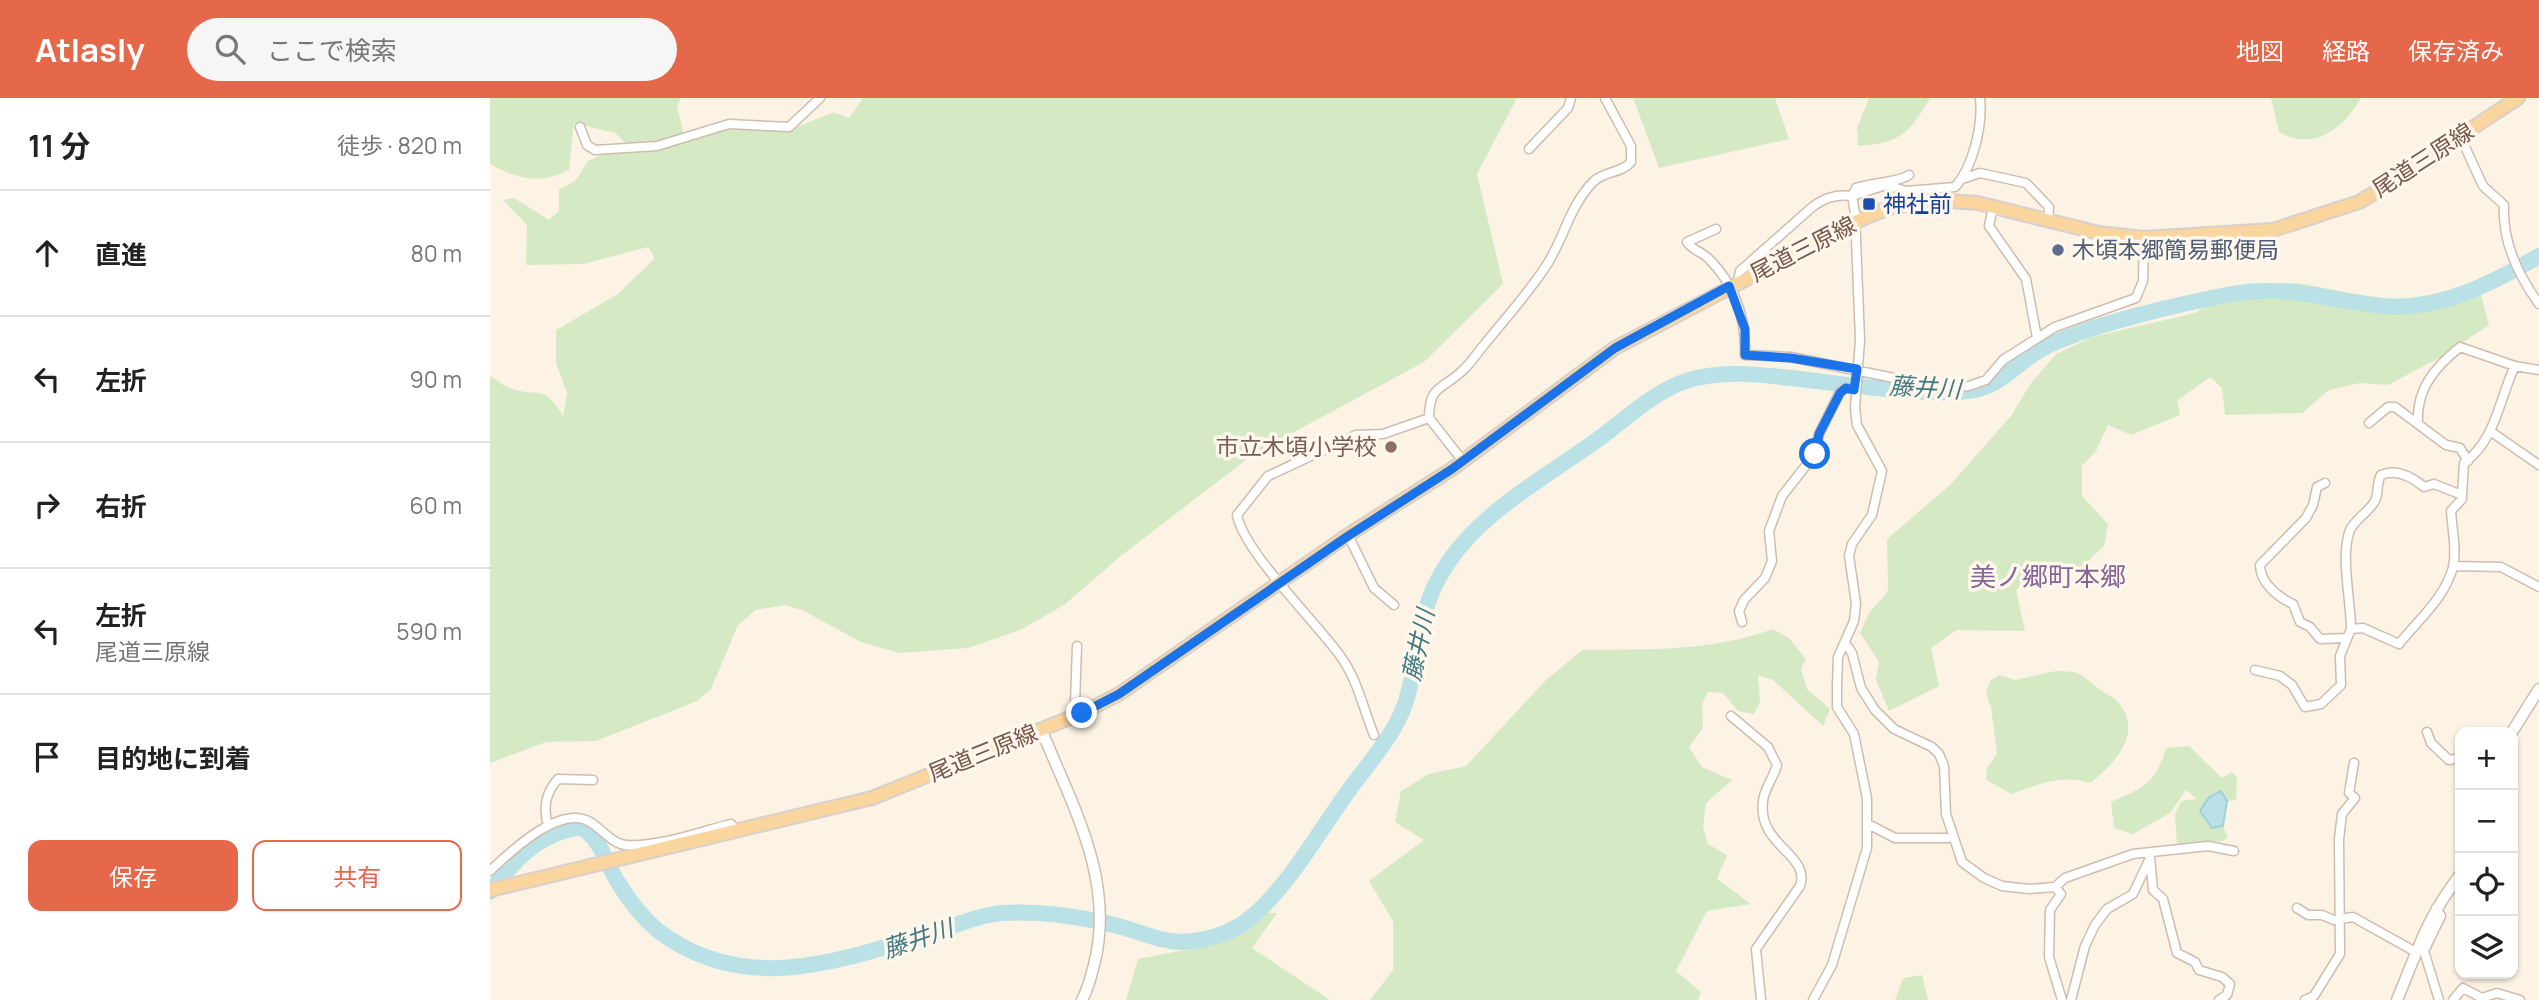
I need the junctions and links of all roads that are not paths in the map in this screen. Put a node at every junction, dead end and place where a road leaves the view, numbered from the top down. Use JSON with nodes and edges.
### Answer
{"nodes":[{"id":1,"x":820,"y":98,"type":"edge"},
{"id":2,"x":1571,"y":98,"type":"edge"},
{"id":3,"x":1605,"y":98,"type":"edge"},
{"id":4,"x":1980,"y":98,"type":"edge"},
{"id":5,"x":2518,"y":98,"type":"edge"},
{"id":6,"x":580,"y":127,"type":"dead end"},
{"id":7,"x":2460,"y":136,"type":"junction"},
{"id":8,"x":1528,"y":149,"type":"dead end"},
{"id":9,"x":1909,"y":174,"type":"dead end"},
{"id":10,"x":1962,"y":179,"type":"junction"},
{"id":11,"x":1852,"y":196,"type":"junction"},
{"id":12,"x":1993,"y":207,"type":"junction"},
{"id":13,"x":2048,"y":221,"type":"junction"},
{"id":14,"x":1856,"y":222,"type":"junction"},
{"id":15,"x":1716,"y":229,"type":"dead end"},
{"id":16,"x":2144,"y":238,"type":"junction"},
{"id":17,"x":1733,"y":284,"type":"junction"},
{"id":18,"x":2539,"y":304,"type":"edge"},
{"id":19,"x":2037,"y":338,"type":"junction"},
{"id":20,"x":2515,"y":366,"type":"junction"},
{"id":21,"x":1857,"y":369,"type":"junction"},
{"id":22,"x":2539,"y":370,"type":"edge"},
{"id":23,"x":1854,"y":390,"type":"junction"},
{"id":24,"x":1429,"y":418,"type":"junction"},
{"id":25,"x":2370,"y":423,"type":"dead end"},
{"id":26,"x":2418,"y":423,"type":"junction"},
{"id":27,"x":2490,"y":431,"type":"junction"},
{"id":28,"x":1463,"y":461,"type":"junction"},
{"id":29,"x":2468,"y":461,"type":"junction"},
{"id":30,"x":2539,"y":465,"type":"edge"},
{"id":31,"x":2325,"y":483,"type":"dead end"},
{"id":32,"x":2462,"y":495,"type":"junction"},
{"id":33,"x":1348,"y":536,"type":"junction"},
{"id":34,"x":2453,"y":566,"type":"junction"},
{"id":35,"x":1280,"y":584,"type":"junction"},
{"id":36,"x":2539,"y":587,"type":"edge"},
{"id":37,"x":1394,"y":606,"type":"dead end"},
{"id":38,"x":1742,"y":622,"type":"dead end"},
{"id":39,"x":2351,"y":629,"type":"junction"},
{"id":40,"x":2346,"y":638,"type":"junction"},
{"id":41,"x":1846,"y":644,"type":"junction"},
{"id":42,"x":1077,"y":646,"type":"dead end"},
{"id":43,"x":2255,"y":670,"type":"dead end"},
{"id":44,"x":2539,"y":689,"type":"edge"},
{"id":45,"x":1082,"y":713,"type":"junction"},
{"id":46,"x":1731,"y":716,"type":"dead end"},
{"id":47,"x":2515,"y":727,"type":"edge"},
{"id":48,"x":1041,"y":729,"type":"junction"},
{"id":49,"x":2427,"y":732,"type":"dead end"},
{"id":50,"x":1374,"y":735,"type":"dead end"},
{"id":51,"x":2455,"y":759,"type":"edge"},
{"id":52,"x":2354,"y":763,"type":"dead end"},
{"id":53,"x":593,"y":780,"type":"dead end"},
{"id":54,"x":1946,"y":814,"type":"junction"},
{"id":55,"x":1868,"y":824,"type":"junction"},
{"id":56,"x":548,"y":826,"type":"junction"},
{"id":57,"x":737,"y":830,"type":"junction"},
{"id":58,"x":1948,"y":838,"type":"junction"},
{"id":59,"x":2234,"y":851,"type":"dead end"},
{"id":60,"x":2150,"y":855,"type":"junction"},
{"id":61,"x":1962,"y":862,"type":"junction"},
{"id":62,"x":490,"y":871,"type":"edge"},
{"id":63,"x":2455,"y":882,"type":"edge"},
{"id":64,"x":2056,"y":887,"type":"junction"},
{"id":65,"x":490,"y":890,"type":"edge"},
{"id":66,"x":2297,"y":908,"type":"dead end"},
{"id":67,"x":2436,"y":908,"type":"junction"},
{"id":68,"x":2341,"y":919,"type":"junction"},
{"id":69,"x":2414,"y":951,"type":"junction"},
{"id":70,"x":1082,"y":1000,"type":"edge"},
{"id":71,"x":1761,"y":1000,"type":"edge"},
{"id":72,"x":1813,"y":1000,"type":"edge"},
{"id":73,"x":2062,"y":1000,"type":"edge"},
{"id":74,"x":2071,"y":1000,"type":"edge"},
{"id":75,"x":2219,"y":1000,"type":"edge"},
{"id":76,"x":2305,"y":1000,"type":"edge"},
{"id":77,"x":2397,"y":1000,"type":"edge"},
{"id":78,"x":2440,"y":1000,"type":"edge"},
{"id":79,"x":2453,"y":1000,"type":"edge"},
{"id":80,"x":2520,"y":1000,"type":"edge"}],
"edges":[{"from":1,"to":6,"type":"street"},
{"from":2,"to":8,"type":"street"},
{"from":3,"to":24,"type":"street"},
{"from":4,"to":10,"type":"street"},
{"from":5,"to":7,"type":"main road","name":"尾道三原線"},
{"from":7,"to":16,"type":"main road","name":"尾道三原線"},
{"from":7,"to":18,"type":"street"},
{"from":9,"to":11,"type":"street"},
{"from":10,"to":11,"type":"street"},
{"from":10,"to":13,"type":"street"},
{"from":11,"to":14,"type":"street"},
{"from":11,"to":17,"type":"street"},
{"from":12,"to":13,"type":"main road","name":"尾道三原線"},
{"from":12,"to":14,"type":"main road","name":"尾道三原線"},
{"from":12,"to":19,"type":"street"},
{"from":13,"to":16,"type":"main road","name":"尾道三原線"},
{"from":14,"to":17,"type":"main road","name":"尾道三原線"},
{"from":14,"to":21,"type":"street"},
{"from":15,"to":17,"type":"street"},
{"from":16,"to":19,"type":"street"},
{"from":17,"to":21,"type":"street"},
{"from":17,"to":28,"type":"main road","name":"尾道三原線"},
{"from":19,"to":21,"type":"street"},
{"from":20,"to":22,"type":"street"},
{"from":20,"to":26,"type":"street"},
{"from":20,"to":27,"type":"street"},
{"from":21,"to":23,"type":"street"},
{"from":23,"to":38,"type":"street"},
{"from":23,"to":41,"type":"street"},
{"from":24,"to":28,"type":"street"},
{"from":24,"to":35,"type":"street"},
{"from":25,"to":26,"type":"street"},
{"from":26,"to":29,"type":"street"},
{"from":27,"to":29,"type":"street"},
{"from":27,"to":30,"type":"street"},
{"from":28,"to":33,"type":"main road","name":"尾道三原線"},
{"from":29,"to":32,"type":"street"},
{"from":31,"to":40,"type":"street"},
{"from":32,"to":34,"type":"street"},
{"from":32,"to":39,"type":"street"},
{"from":33,"to":35,"type":"main road","name":"尾道三原線"},
{"from":33,"to":37,"type":"street"},
{"from":34,"to":36,"type":"street"},
{"from":34,"to":39,"type":"street"},
{"from":35,"to":45,"type":"main road","name":"尾道三原線"},
{"from":35,"to":50,"type":"street"},
{"from":39,"to":40,"type":"street"},
{"from":40,"to":43,"type":"street"},
{"from":41,"to":54,"type":"street"},
{"from":41,"to":55,"type":"street"},
{"from":42,"to":45,"type":"street"},
{"from":44,"to":47,"type":"street"},
{"from":45,"to":48,"type":"main road","name":"尾道三原線"},
{"from":46,"to":71,"type":"street"},
{"from":48,"to":57,"type":"main road","name":"尾道三原線"},
{"from":48,"to":70,"type":"street"},
{"from":49,"to":51,"type":"street"},
{"from":52,"to":68,"type":"street"},
{"from":53,"to":56,"type":"street"},
{"from":54,"to":58,"type":"street"},
{"from":54,"to":61,"type":"street"},
{"from":55,"to":58,"type":"street"},
{"from":55,"to":72,"type":"street"},
{"from":56,"to":57,"type":"street"},
{"from":56,"to":62,"type":"street"},
{"from":57,"to":65,"type":"main road","name":"尾道三原線"},
{"from":58,"to":61,"type":"street"},
{"from":59,"to":60,"type":"street"},
{"from":60,"to":64,"type":"street"},
{"from":60,"to":74,"type":"street"},
{"from":60,"to":75,"type":"street"},
{"from":61,"to":64,"type":"street"},
{"from":63,"to":67,"type":"street"},
{"from":64,"to":73,"type":"street"},
{"from":66,"to":68,"type":"street"},
{"from":67,"to":69,"type":"street"},
{"from":67,"to":78,"type":"street"},
{"from":68,"to":69,"type":"street"},
{"from":68,"to":76,"type":"street"},
{"from":69,"to":77,"type":"street"},
{"from":79,"to":80,"type":"street"}]}
